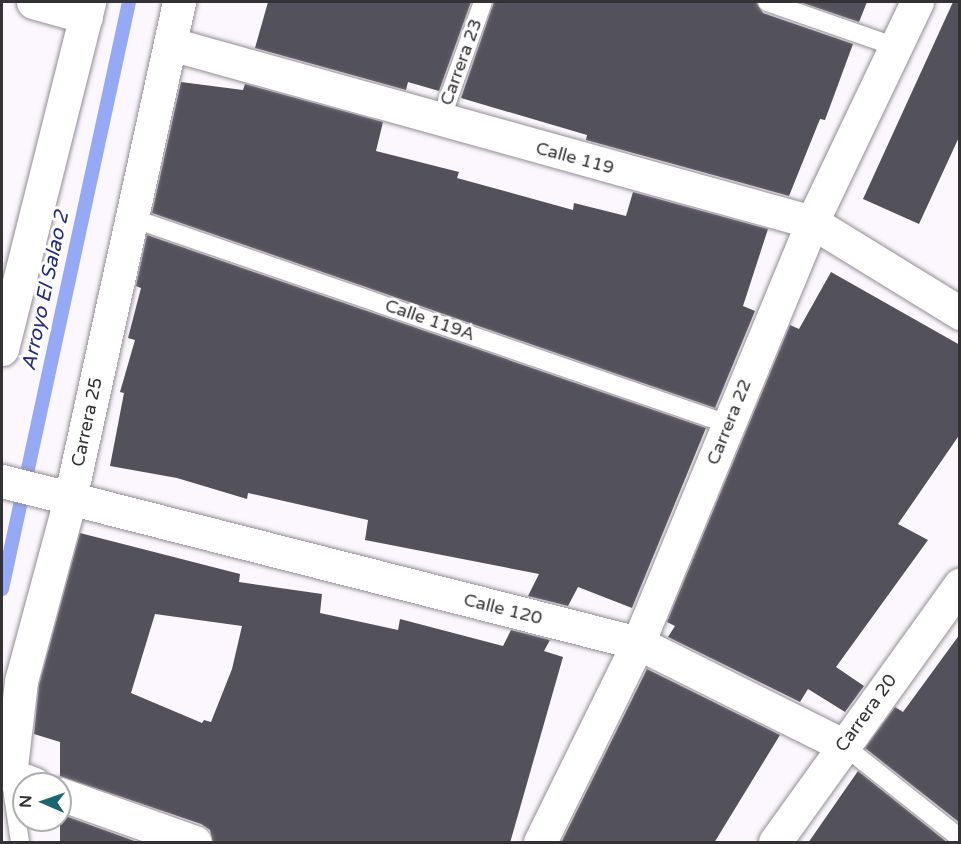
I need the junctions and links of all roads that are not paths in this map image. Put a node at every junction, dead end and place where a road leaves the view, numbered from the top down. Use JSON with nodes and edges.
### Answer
{"nodes":[{"id":1,"x":33,"y":2,"type":"edge"},
{"id":2,"x":179,"y":2,"type":"edge"},
{"id":3,"x":483,"y":2,"type":"edge"},
{"id":4,"x":767,"y":2,"type":"edge"},
{"id":5,"x":917,"y":2,"type":"edge"},
{"id":6,"x":87,"y":9,"type":"edge"},
{"id":7,"x":171,"y":44,"type":"junction"},
{"id":8,"x":896,"y":48,"type":"junction"},
{"id":9,"x":440,"y":122,"type":"junction"},
{"id":10,"x":132,"y":218,"type":"junction"},
{"id":11,"x":812,"y":222,"type":"junction"},
{"id":12,"x":960,"y":313,"type":"edge"},
{"id":13,"x":2,"y":349,"type":"edge"},
{"id":14,"x":728,"y":424,"type":"junction"},
{"id":15,"x":2,"y":481,"type":"edge"},
{"id":16,"x":70,"y":499,"type":"junction"},
{"id":17,"x":960,"y":585,"type":"edge"},
{"id":18,"x":638,"y":643,"type":"junction"},
{"id":19,"x":843,"y":745,"type":"junction"},
{"id":20,"x":22,"y":772,"type":"edge"},
{"id":21,"x":72,"y":798,"type":"edge"},
{"id":22,"x":960,"y":838,"type":"edge"},
{"id":23,"x":195,"y":843,"type":"edge"},
{"id":24,"x":540,"y":843,"type":"edge"},
{"id":25,"x":775,"y":843,"type":"edge"}],
"edges":[{"from":1,"to":6,"type":"street"},
{"from":2,"to":7,"type":"street","name":"Carrera 25"},
{"from":3,"to":9,"type":"lane","name":"Carrera 23"},
{"from":4,"to":8,"type":"lane"},
{"from":5,"to":8,"type":"street","name":"Carrera 22"},
{"from":6,"to":13,"type":"street"},
{"from":7,"to":9,"type":"street","name":"Calle 119"},
{"from":7,"to":10,"type":"street","name":"Carrera 25"},
{"from":8,"to":11,"type":"street","name":"Carrera 22"},
{"from":9,"to":11,"type":"street","name":"Calle 119"},
{"from":10,"to":14,"type":"lane","name":"Calle 119A"},
{"from":10,"to":16,"type":"street","name":"Carrera 25"},
{"from":11,"to":12,"type":"street","name":"Calle 119"},
{"from":11,"to":14,"type":"street","name":"Carrera 22"},
{"from":14,"to":18,"type":"street","name":"Carrera 22"},
{"from":15,"to":16,"type":"street","name":"Calle 120"},
{"from":16,"to":18,"type":"street","name":"Calle 120"},
{"from":16,"to":20,"type":"street","name":"Carrera 25"},
{"from":17,"to":19,"type":"street","name":"Carrera 20"},
{"from":18,"to":19,"type":"street","name":"Calle 120"},
{"from":18,"to":24,"type":"street","name":"Carrera 22"},
{"from":19,"to":22,"type":"lane","name":"Calle 120"},
{"from":19,"to":25,"type":"street","name":"Carrera 20"},
{"from":21,"to":23,"type":"street"}]}
